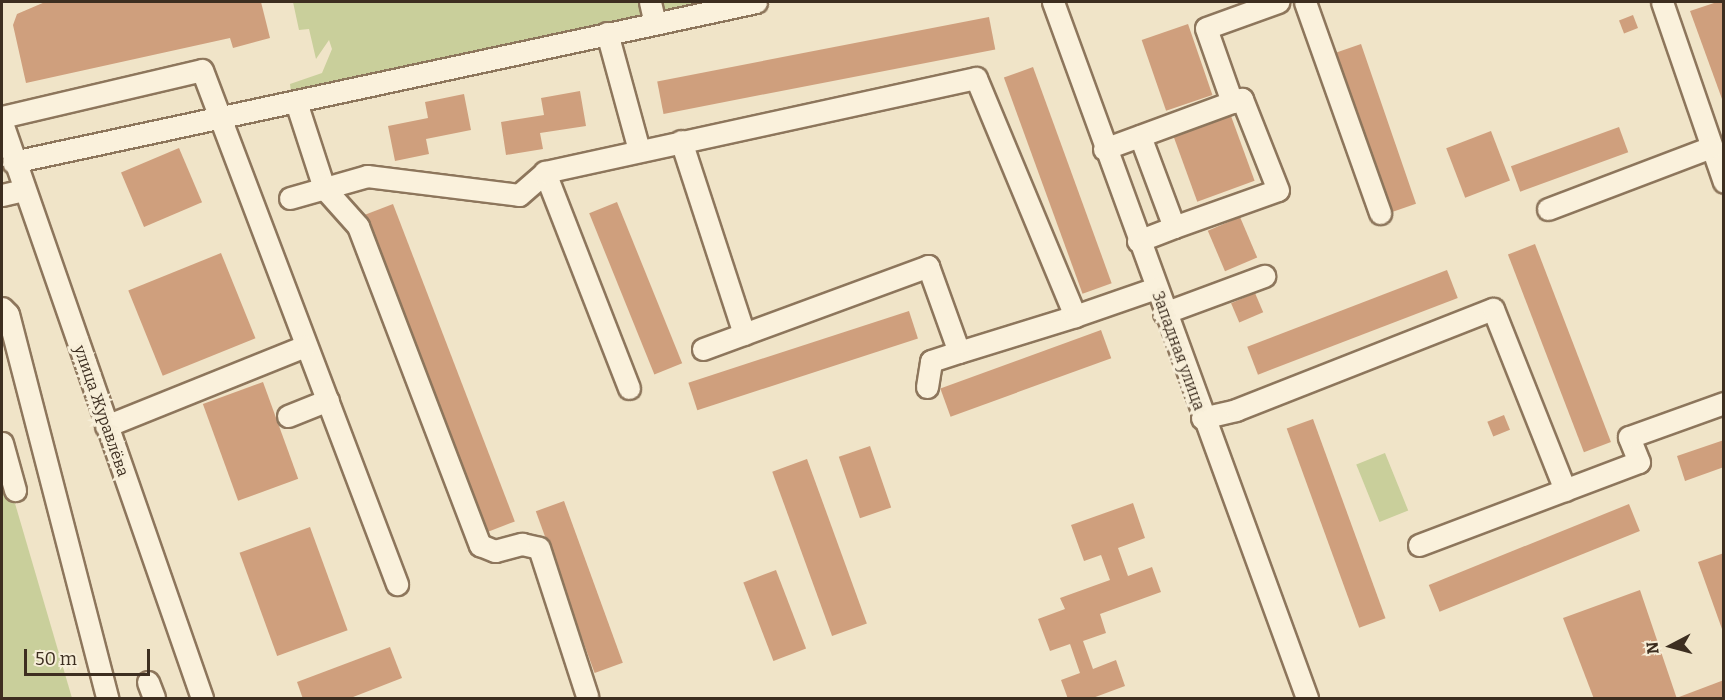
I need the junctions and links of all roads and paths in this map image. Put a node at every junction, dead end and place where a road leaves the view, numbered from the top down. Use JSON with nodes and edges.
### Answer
{"nodes":[{"id":1,"x":650,"y":2,"type":"edge"},
{"id":2,"x":756,"y":2,"type":"edge"},
{"id":3,"x":1053,"y":2,"type":"edge"},
{"id":4,"x":1278,"y":2,"type":"edge"},
{"id":5,"x":1305,"y":2,"type":"edge"},
{"id":6,"x":1662,"y":2,"type":"edge"},
{"id":7,"x":655,"y":23,"type":"junction"},
{"id":8,"x":607,"y":33,"type":"junction"},
{"id":9,"x":296,"y":102,"type":"junction"},
{"id":10,"x":1232,"y":102,"type":"junction"},
{"id":11,"x":2,"y":117,"type":"edge"},
{"id":12,"x":218,"y":117,"type":"junction"},
{"id":13,"x":2,"y":123,"type":"edge"},
{"id":14,"x":1140,"y":136,"type":"junction"},
{"id":15,"x":681,"y":141,"type":"junction"},
{"id":16,"x":1712,"y":147,"type":"junction"},
{"id":17,"x":1104,"y":149,"type":"junction"},
{"id":18,"x":639,"y":150,"type":"junction"},
{"id":19,"x":13,"y":162,"type":"junction"},
{"id":20,"x":545,"y":172,"type":"junction"},
{"id":21,"x":1724,"y":182,"type":"edge"},
{"id":22,"x":324,"y":188,"type":"junction"},
{"id":23,"x":23,"y":190,"type":"junction"},
{"id":24,"x":2,"y":195,"type":"edge"},
{"id":25,"x":290,"y":198,"type":"dead end"},
{"id":26,"x":1548,"y":209,"type":"dead end"},
{"id":27,"x":1380,"y":213,"type":"dead end"},
{"id":28,"x":1174,"y":227,"type":"junction"},
{"id":29,"x":1138,"y":241,"type":"junction"},
{"id":30,"x":1264,"y":276,"type":"dead end"},
{"id":31,"x":1156,"y":288,"type":"junction"},
{"id":32,"x":2,"y":308,"type":"edge"},
{"id":33,"x":1164,"y":313,"type":"junction"},
{"id":34,"x":1075,"y":315,"type":"junction"},
{"id":35,"x":744,"y":334,"type":"junction"},
{"id":36,"x":304,"y":346,"type":"junction"},
{"id":37,"x":703,"y":349,"type":"dead end"},
{"id":38,"x":958,"y":352,"type":"junction"},
{"id":39,"x":927,"y":387,"type":"dead end"},
{"id":40,"x":629,"y":388,"type":"dead end"},
{"id":41,"x":328,"y":400,"type":"junction"},
{"id":42,"x":1724,"y":403,"type":"edge"},
{"id":43,"x":288,"y":416,"type":"dead end"},
{"id":44,"x":1202,"y":418,"type":"junction"},
{"id":45,"x":106,"y":426,"type":"junction"},
{"id":46,"x":2,"y":443,"type":"edge"},
{"id":47,"x":15,"y":490,"type":"dead end"},
{"id":48,"x":1565,"y":490,"type":"junction"},
{"id":49,"x":1419,"y":545,"type":"dead end"},
{"id":50,"x":397,"y":584,"type":"dead end"},
{"id":51,"x":587,"y":696,"type":"dead end"},
{"id":52,"x":107,"y":699,"type":"edge"},
{"id":53,"x":202,"y":699,"type":"edge"},
{"id":54,"x":1307,"y":699,"type":"edge"}],
"edges":[{"from":1,"to":7,"type":"street"},
{"from":2,"to":7,"type":"street"},
{"from":3,"to":17,"type":"street","name":"Западная улица"},
{"from":4,"to":10,"type":"street"},
{"from":5,"to":27,"type":"street"},
{"from":6,"to":16,"type":"street"},
{"from":7,"to":8,"type":"street"},
{"from":8,"to":9,"type":"street"},
{"from":8,"to":18,"type":"street"},
{"from":9,"to":12,"type":"street"},
{"from":9,"to":22,"type":"street"},
{"from":10,"to":14,"type":"street"},
{"from":10,"to":28,"type":"street"},
{"from":11,"to":12,"type":"street"},
{"from":12,"to":19,"type":"street"},
{"from":12,"to":36,"type":"street"},
{"from":13,"to":19,"type":"street","name":"улица Журавлёва"},
{"from":14,"to":17,"type":"street"},
{"from":14,"to":28,"type":"street"},
{"from":15,"to":18,"type":"street"},
{"from":15,"to":34,"type":"street"},
{"from":15,"to":35,"type":"street"},
{"from":16,"to":21,"type":"street"},
{"from":16,"to":26,"type":"street"},
{"from":17,"to":29,"type":"street","name":"Западная улица"},
{"from":18,"to":20,"type":"street"},
{"from":19,"to":23,"type":"street","name":"улица Журавлёва"},
{"from":20,"to":22,"type":"street"},
{"from":20,"to":40,"type":"street"},
{"from":22,"to":25,"type":"street"},
{"from":22,"to":51,"type":"street"},
{"from":23,"to":24,"type":"street"},
{"from":23,"to":45,"type":"street","name":"улица Журавлёва"},
{"from":28,"to":29,"type":"street"},
{"from":29,"to":31,"type":"street","name":"Западная улица"},
{"from":30,"to":33,"type":"street"},
{"from":31,"to":33,"type":"street","name":"Западная улица"},
{"from":31,"to":34,"type":"street"},
{"from":32,"to":52,"type":"street"},
{"from":33,"to":44,"type":"street","name":"Западная улица"},
{"from":34,"to":38,"type":"street"},
{"from":35,"to":37,"type":"street"},
{"from":35,"to":38,"type":"street"},
{"from":36,"to":41,"type":"street"},
{"from":36,"to":45,"type":"street"},
{"from":38,"to":39,"type":"street"},
{"from":41,"to":43,"type":"street"},
{"from":41,"to":50,"type":"street"},
{"from":42,"to":48,"type":"street"},
{"from":44,"to":48,"type":"street"},
{"from":44,"to":54,"type":"street","name":"Западная улица"},
{"from":45,"to":53,"type":"street","name":"улица Журавлёва"},
{"from":46,"to":47,"type":"street"},
{"from":48,"to":49,"type":"street"}]}
